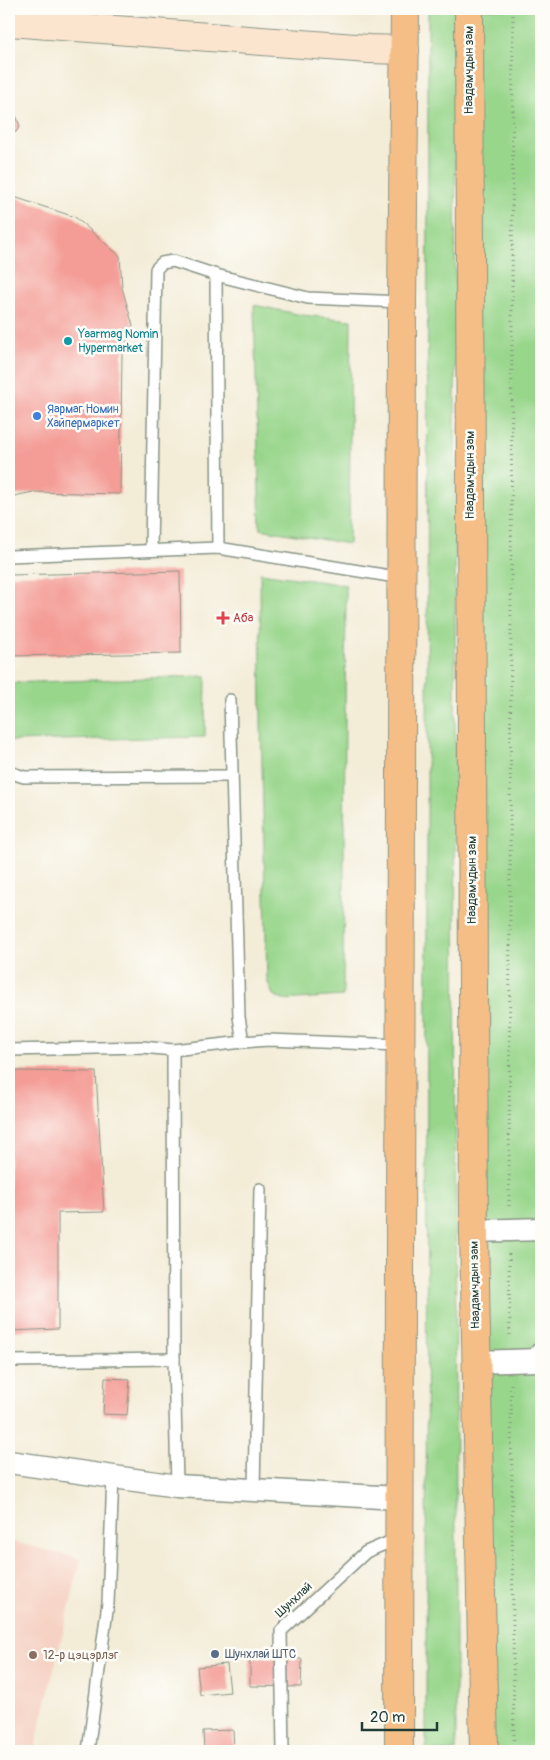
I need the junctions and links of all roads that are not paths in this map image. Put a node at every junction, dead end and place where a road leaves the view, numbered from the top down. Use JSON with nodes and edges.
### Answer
{"nodes":[{"id":1,"x":405,"y":9,"type":"edge"},
{"id":2,"x":469,"y":9,"type":"edge"},
{"id":3,"x":9,"y":22,"type":"edge"},
{"id":4,"x":405,"y":50,"type":"junction"},
{"id":5,"x":216,"y":275,"type":"junction"},
{"id":6,"x":402,"y":302,"type":"junction"},
{"id":7,"x":218,"y":548,"type":"junction"},
{"id":8,"x":150,"y":550,"type":"junction"},
{"id":9,"x":9,"y":556,"type":"edge"},
{"id":10,"x":402,"y":578,"type":"junction"},
{"id":11,"x":230,"y":700,"type":"dead end"},
{"id":12,"x":9,"y":772,"type":"edge"},
{"id":13,"x":232,"y":776,"type":"junction"},
{"id":14,"x":243,"y":1042,"type":"junction"},
{"id":15,"x":400,"y":1045,"type":"junction"},
{"id":16,"x":9,"y":1050,"type":"edge"},
{"id":17,"x":173,"y":1050,"type":"junction"},
{"id":18,"x":260,"y":1189,"type":"dead end"},
{"id":19,"x":541,"y":1229,"type":"edge"},
{"id":20,"x":474,"y":1231,"type":"junction"},
{"id":21,"x":174,"y":1359,"type":"junction"},
{"id":22,"x":540,"y":1359,"type":"edge"},
{"id":23,"x":9,"y":1360,"type":"edge"},
{"id":24,"x":476,"y":1362,"type":"junction"},
{"id":25,"x":9,"y":1462,"type":"edge"},
{"id":26,"x":113,"y":1477,"type":"junction"},
{"id":27,"x":177,"y":1486,"type":"junction"},
{"id":28,"x":254,"y":1490,"type":"junction"},
{"id":29,"x":399,"y":1498,"type":"junction"},
{"id":30,"x":398,"y":1538,"type":"junction"},
{"id":31,"x":88,"y":1751,"type":"edge"},
{"id":32,"x":283,"y":1751,"type":"edge"},
{"id":33,"x":399,"y":1751,"type":"edge"},
{"id":34,"x":484,"y":1751,"type":"edge"}],
"edges":[{"from":1,"to":4,"type":"highway"},
{"from":2,"to":20,"type":"highway","name":"Наадамчдын зам"},
{"from":3,"to":4,"type":"main road"},
{"from":4,"to":6,"type":"highway"},
{"from":5,"to":6,"type":"lane"},
{"from":5,"to":7,"type":"lane"},
{"from":5,"to":8,"type":"lane"},
{"from":6,"to":10,"type":"highway"},
{"from":7,"to":8,"type":"lane"},
{"from":7,"to":10,"type":"lane"},
{"from":8,"to":9,"type":"lane"},
{"from":10,"to":15,"type":"highway"},
{"from":11,"to":13,"type":"lane"},
{"from":12,"to":13,"type":"lane"},
{"from":13,"to":14,"type":"lane"},
{"from":14,"to":15,"type":"lane"},
{"from":14,"to":17,"type":"lane"},
{"from":15,"to":29,"type":"highway"},
{"from":16,"to":17,"type":"lane"},
{"from":17,"to":21,"type":"lane"},
{"from":18,"to":28,"type":"lane"},
{"from":19,"to":20,"type":"street"},
{"from":20,"to":24,"type":"highway","name":"Наадамчдын зам"},
{"from":21,"to":23,"type":"lane"},
{"from":21,"to":27,"type":"lane"},
{"from":22,"to":24,"type":"street"},
{"from":24,"to":34,"type":"highway","name":"Наадамчдын зам"},
{"from":25,"to":26,"type":"street"},
{"from":26,"to":27,"type":"street"},
{"from":26,"to":31,"type":"lane"},
{"from":27,"to":28,"type":"street"},
{"from":28,"to":29,"type":"street"},
{"from":29,"to":30,"type":"highway"},
{"from":30,"to":32,"type":"lane","name":"Шунхлай"},
{"from":30,"to":33,"type":"highway"}]}
